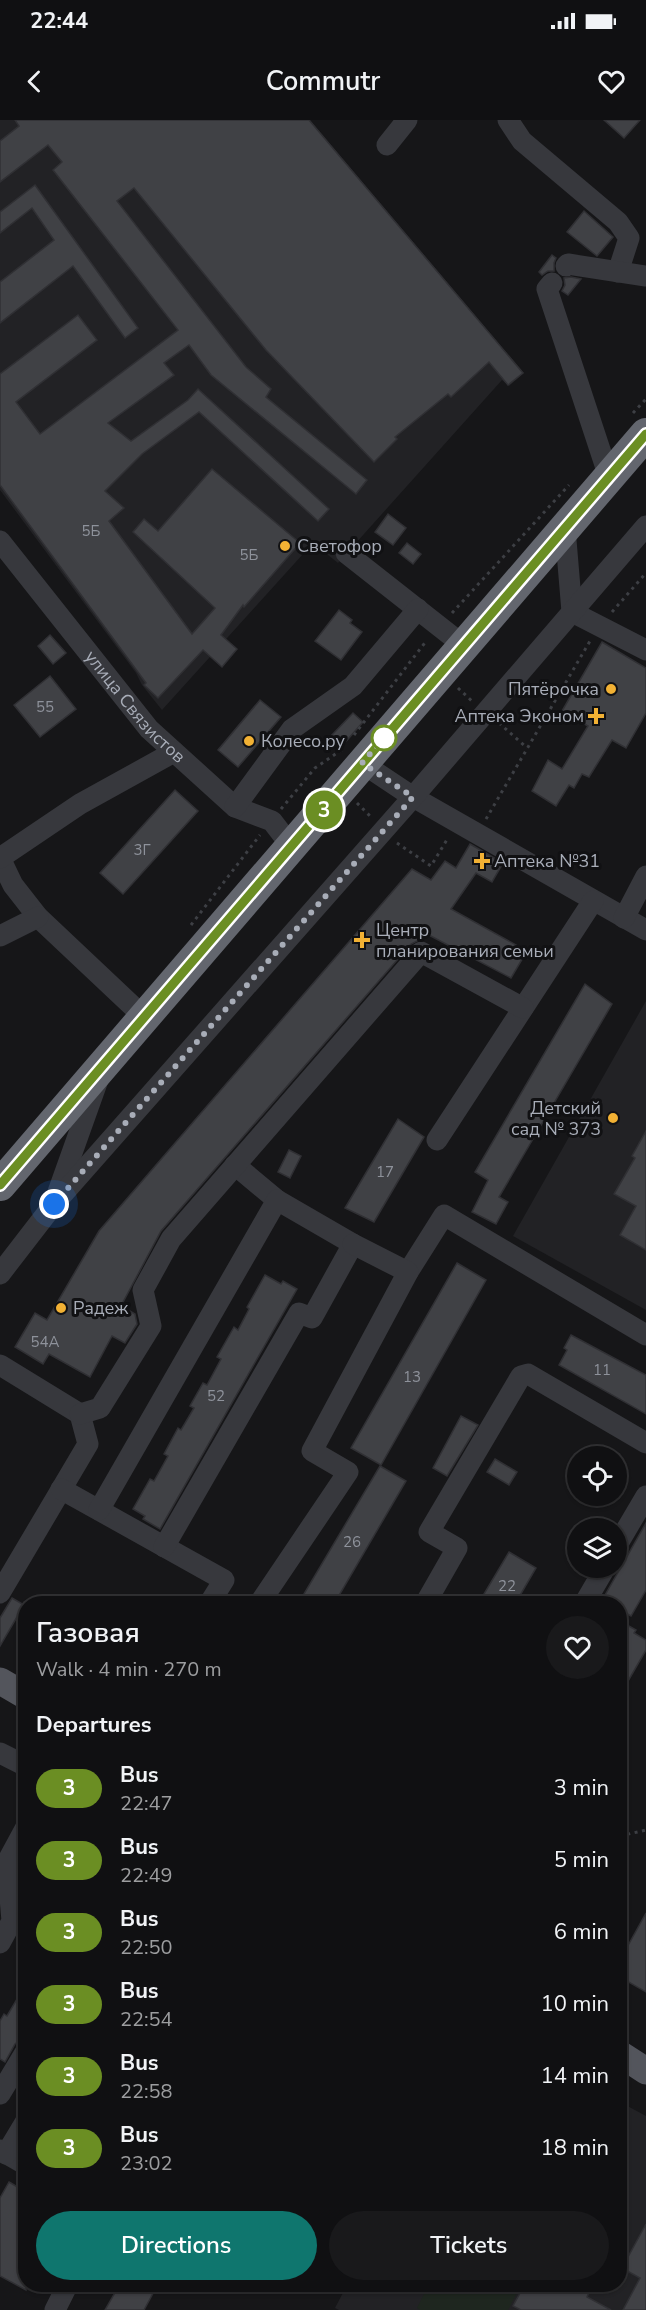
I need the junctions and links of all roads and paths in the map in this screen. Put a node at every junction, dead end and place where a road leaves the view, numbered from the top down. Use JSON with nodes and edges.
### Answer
{"nodes":[{"id":1,"x":407,"y":120,"type":"edge"},
{"id":2,"x":508,"y":120,"type":"edge"},
{"id":3,"x":387,"y":145,"type":"dead end"},
{"id":4,"x":566,"y":266,"type":"dead end"},
{"id":5,"x":618,"y":272,"type":"junction"},
{"id":6,"x":646,"y":276,"type":"edge"},
{"id":7,"x":552,"y":283,"type":"dead end"},
{"id":8,"x":646,"y":399,"type":"edge"},
{"id":9,"x":638,"y":425,"type":"edge"},
{"id":10,"x":609,"y":477,"type":"junction"},
{"id":11,"x":576,"y":478,"type":"dead end"},
{"id":12,"x":646,"y":526,"type":"edge"},
{"id":13,"x":564,"y":528,"type":"junction"},
{"id":14,"x":0,"y":541,"type":"edge"},
{"id":15,"x":346,"y":553,"type":"dead end"},
{"id":16,"x":646,"y":573,"type":"edge"},
{"id":17,"x":418,"y":609,"type":"junction"},
{"id":18,"x":572,"y":612,"type":"junction"},
{"id":19,"x":600,"y":627,"type":"junction"},
{"id":20,"x":451,"y":636,"type":"junction"},
{"id":21,"x":646,"y":650,"type":"edge"},
{"id":22,"x":353,"y":750,"type":"junction"},
{"id":23,"x":174,"y":752,"type":"junction"},
{"id":24,"x":413,"y":797,"type":"junction"},
{"id":25,"x":235,"y":807,"type":"junction"},
{"id":26,"x":272,"y":821,"type":"junction"},
{"id":27,"x":477,"y":834,"type":"junction"},
{"id":28,"x":292,"y":847,"type":"junction"},
{"id":29,"x":0,"y":858,"type":"edge"},
{"id":30,"x":646,"y":876,"type":"edge"},
{"id":31,"x":593,"y":901,"type":"junction"},
{"id":32,"x":38,"y":916,"type":"junction"},
{"id":33,"x":624,"y":918,"type":"junction"},
{"id":34,"x":187,"y":930,"type":"dead end"},
{"id":35,"x":646,"y":930,"type":"edge"},
{"id":36,"x":0,"y":936,"type":"edge"},
{"id":37,"x":523,"y":1008,"type":"junction"},
{"id":38,"x":144,"y":1017,"type":"junction"},
{"id":39,"x":103,"y":1066,"type":"junction"},
{"id":40,"x":437,"y":1140,"type":"dead end"},
{"id":41,"x":236,"y":1164,"type":"junction"},
{"id":42,"x":0,"y":1185,"type":"edge"},
{"id":43,"x":277,"y":1200,"type":"junction"},
{"id":44,"x":54,"y":1204,"type":"junction"},
{"id":45,"x":353,"y":1244,"type":"junction"},
{"id":46,"x":408,"y":1272,"type":"junction"},
{"id":47,"x":0,"y":1274,"type":"edge"},
{"id":48,"x":646,"y":1335,"type":"edge"},
{"id":49,"x":0,"y":1365,"type":"edge"},
{"id":50,"x":80,"y":1414,"type":"junction"},
{"id":51,"x":646,"y":1443,"type":"edge"},
{"id":52,"x":62,"y":1489,"type":"junction"},
{"id":53,"x":646,"y":1496,"type":"edge"},
{"id":54,"x":99,"y":1510,"type":"junction"},
{"id":55,"x":627,"y":1528,"type":"edge"},
{"id":56,"x":164,"y":1547,"type":"junction"},
{"id":57,"x":599,"y":1578,"type":"edge"},
{"id":58,"x":0,"y":1593,"type":"edge"},
{"id":59,"x":214,"y":1596,"type":"edge"},
{"id":60,"x":264,"y":1596,"type":"edge"},
{"id":61,"x":430,"y":1596,"type":"edge"},
{"id":62,"x":589,"y":1596,"type":"edge"},
{"id":63,"x":0,"y":1681,"type":"edge"},
{"id":64,"x":18,"y":1691,"type":"edge"},
{"id":65,"x":0,"y":1753,"type":"edge"},
{"id":66,"x":18,"y":1763,"type":"edge"},
{"id":67,"x":646,"y":1830,"type":"edge"},
{"id":68,"x":627,"y":1834,"type":"edge"},
{"id":69,"x":18,"y":1842,"type":"edge"},
{"id":70,"x":0,"y":1943,"type":"edge"},
{"id":71,"x":627,"y":2059,"type":"edge"},
{"id":72,"x":18,"y":2064,"type":"edge"},
{"id":73,"x":646,"y":2071,"type":"edge"},
{"id":74,"x":0,"y":2094,"type":"edge"},
{"id":75,"x":18,"y":2132,"type":"edge"},
{"id":76,"x":3,"y":2152,"type":"edge"},
{"id":77,"x":18,"y":2160,"type":"edge"},
{"id":78,"x":64,"y":2292,"type":"edge"},
{"id":79,"x":55,"y":2310,"type":"edge"}],
"edges":[{"from":1,"to":3,"type":"street"},
{"from":2,"to":5,"type":"street"},
{"from":4,"to":5,"type":"street"},
{"from":5,"to":6,"type":"street"},
{"from":7,"to":10,"type":"street"},
{"from":8,"to":9,"type":"path"},
{"from":9,"to":10,"type":"highway"},
{"from":10,"to":13,"type":"highway"},
{"from":11,"to":20,"type":"path"},
{"from":12,"to":18,"type":"street"},
{"from":13,"to":18,"type":"street"},
{"from":13,"to":20,"type":"highway"},
{"from":14,"to":23,"type":"street","name":"улица Связистов"},
{"from":15,"to":17,"type":"street"},
{"from":16,"to":19,"type":"path"},
{"from":17,"to":20,"type":"street"},
{"from":17,"to":25,"type":"street"},
{"from":18,"to":19,"type":"street"},
{"from":18,"to":24,"type":"street"},
{"from":19,"to":21,"type":"street"},
{"from":19,"to":27,"type":"path"},
{"from":20,"to":22,"type":"highway"},
{"from":20,"to":22,"type":"path"},
{"from":22,"to":24,"type":"street"},
{"from":22,"to":26,"type":"path"},
{"from":22,"to":28,"type":"highway"},
{"from":23,"to":25,"type":"street","name":"улица Связистов"},
{"from":23,"to":29,"type":"street"},
{"from":24,"to":27,"type":"street"},
{"from":24,"to":44,"type":"street"},
{"from":25,"to":26,"type":"street","name":"улица Связистов"},
{"from":26,"to":28,"type":"street"},
{"from":26,"to":34,"type":"path"},
{"from":27,"to":31,"type":"street"},
{"from":28,"to":38,"type":"highway"},
{"from":29,"to":32,"type":"street"},
{"from":30,"to":33,"type":"street"},
{"from":31,"to":33,"type":"street"},
{"from":31,"to":37,"type":"street"},
{"from":32,"to":36,"type":"street"},
{"from":32,"to":38,"type":"street"},
{"from":33,"to":35,"type":"street"},
{"from":37,"to":40,"type":"street"},
{"from":37,"to":41,"type":"street"},
{"from":38,"to":39,"type":"highway"},
{"from":39,"to":42,"type":"highway"},
{"from":39,"to":44,"type":"street"},
{"from":41,"to":43,"type":"street"},
{"from":41,"to":50,"type":"street"},
{"from":43,"to":45,"type":"street"},
{"from":43,"to":54,"type":"street"},
{"from":44,"to":47,"type":"street"},
{"from":45,"to":46,"type":"street"},
{"from":45,"to":56,"type":"street"},
{"from":46,"to":48,"type":"street"},
{"from":46,"to":60,"type":"street"},
{"from":49,"to":50,"type":"street"},
{"from":50,"to":52,"type":"street"},
{"from":51,"to":61,"type":"street"},
{"from":52,"to":54,"type":"street"},
{"from":52,"to":58,"type":"street"},
{"from":53,"to":55,"type":"street"},
{"from":54,"to":56,"type":"street"},
{"from":56,"to":59,"type":"street"},
{"from":57,"to":62,"type":"street"},
{"from":63,"to":64,"type":"main road"},
{"from":65,"to":66,"type":"street"},
{"from":67,"to":68,"type":"path"},
{"from":69,"to":70,"type":"street"},
{"from":71,"to":73,"type":"main road"},
{"from":72,"to":74,"type":"street"},
{"from":75,"to":76,"type":"street"},
{"from":76,"to":77,"type":"street"},
{"from":78,"to":79,"type":"street"}]}
